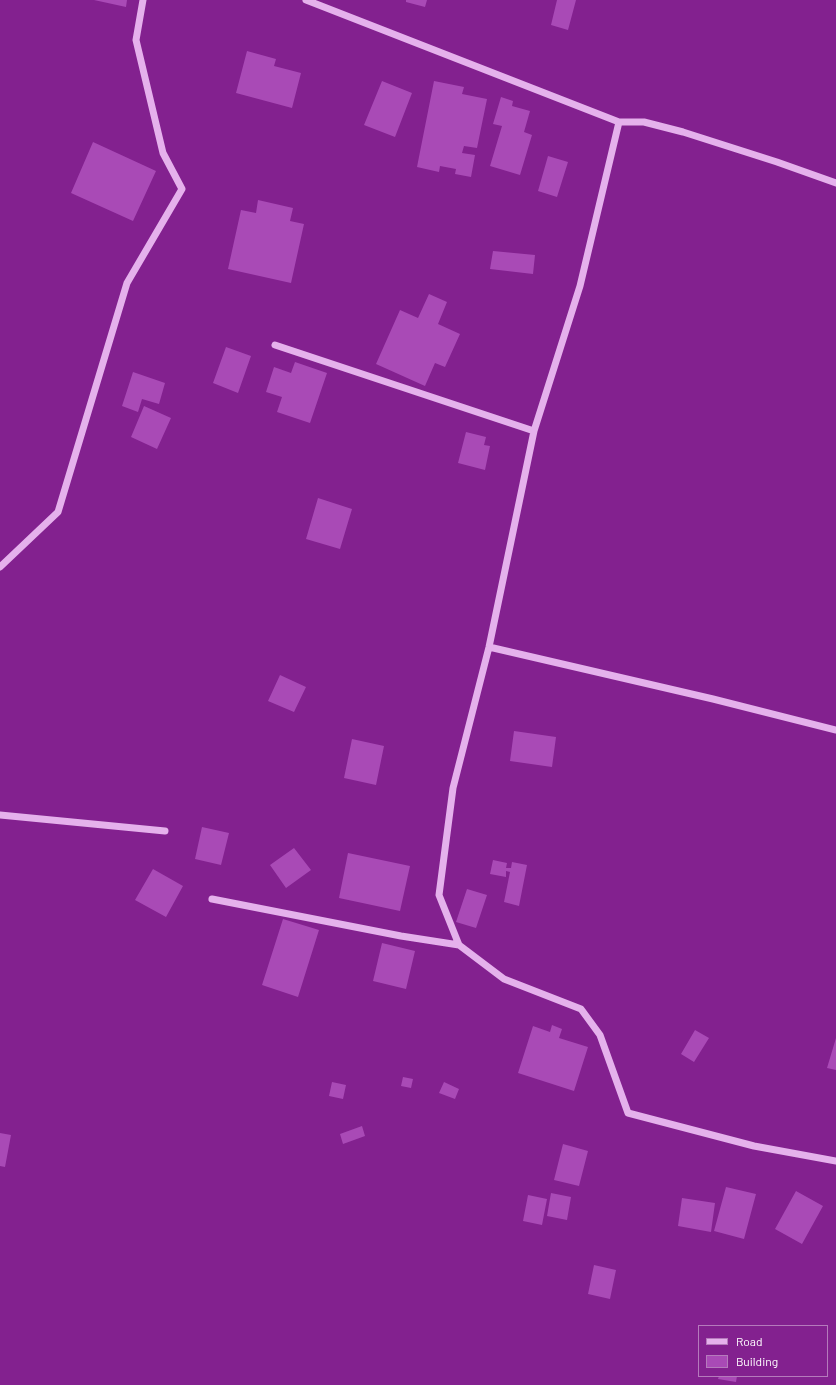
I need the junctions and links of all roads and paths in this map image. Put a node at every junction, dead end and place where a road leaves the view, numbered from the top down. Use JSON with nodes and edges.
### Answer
{"nodes":[{"id":1,"x":143,"y":0,"type":"edge"},
{"id":2,"x":306,"y":0,"type":"edge"},
{"id":3,"x":619,"y":122,"type":"junction"},
{"id":4,"x":836,"y":184,"type":"edge"},
{"id":5,"x":275,"y":345,"type":"dead end"},
{"id":6,"x":534,"y":431,"type":"junction"},
{"id":7,"x":0,"y":567,"type":"edge"},
{"id":8,"x":489,"y":647,"type":"junction"},
{"id":9,"x":836,"y":730,"type":"edge"},
{"id":10,"x":0,"y":815,"type":"edge"},
{"id":11,"x":165,"y":831,"type":"dead end"},
{"id":12,"x":212,"y":899,"type":"dead end"},
{"id":13,"x":459,"y":945,"type":"junction"},
{"id":14,"x":836,"y":1161,"type":"edge"}],
"edges":[{"from":1,"to":7,"type":"street"},
{"from":2,"to":3,"type":"street"},
{"from":3,"to":4,"type":"street"},
{"from":3,"to":6,"type":"street"},
{"from":5,"to":6,"type":"street"},
{"from":6,"to":8,"type":"street"},
{"from":8,"to":9,"type":"street"},
{"from":8,"to":13,"type":"street"},
{"from":10,"to":11,"type":"street"},
{"from":12,"to":13,"type":"street"},
{"from":13,"to":14,"type":"street"}]}
